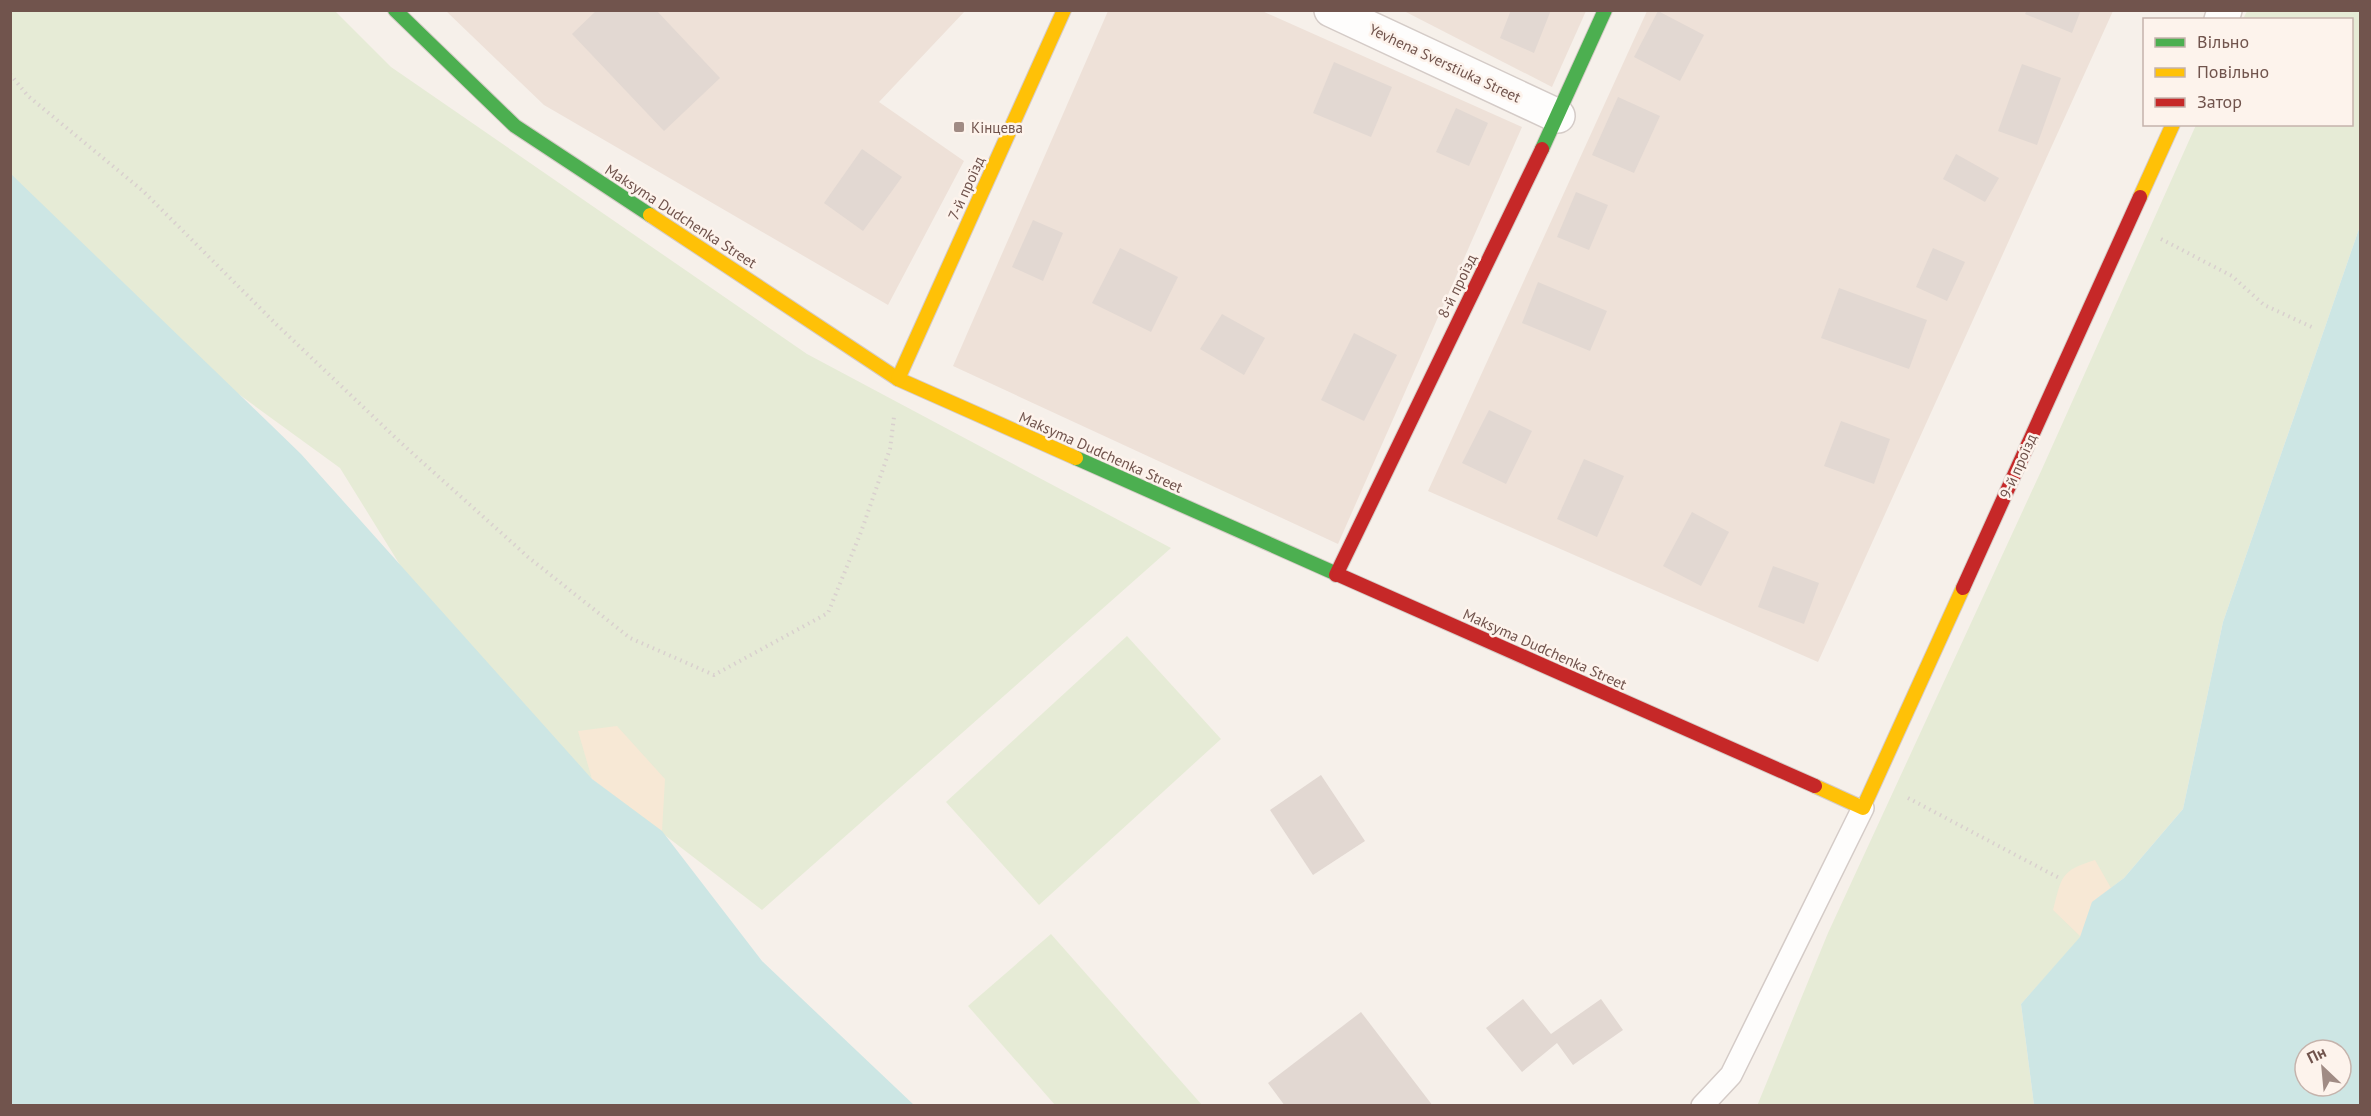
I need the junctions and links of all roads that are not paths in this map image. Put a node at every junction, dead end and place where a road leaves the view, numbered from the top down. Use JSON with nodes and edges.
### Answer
{"nodes":[{"id":1,"x":395,"y":10,"type":"edge"},
{"id":2,"x":1064,"y":10,"type":"edge"},
{"id":3,"x":1331,"y":10,"type":"edge"},
{"id":4,"x":1605,"y":10,"type":"edge"},
{"id":5,"x":1558,"y":116,"type":"junction"},
{"id":6,"x":2172,"y":126,"type":"edge"},
{"id":7,"x":898,"y":379,"type":"junction"},
{"id":8,"x":1336,"y":574,"type":"junction"},
{"id":9,"x":1863,"y":808,"type":"junction"},
{"id":10,"x":1702,"y":1106,"type":"edge"}],
"edges":[{"from":1,"to":7,"type":"street","name":"Maksyma Dudchenka Street"},
{"from":2,"to":7,"type":"street","name":"7-й проїзд"},
{"from":3,"to":5,"type":"street","name":"Yevhena Sverstiuka Street"},
{"from":4,"to":5,"type":"street","name":"8-й проїзд"},
{"from":5,"to":8,"type":"street","name":"8-й проїзд"},
{"from":6,"to":9,"type":"street","name":"9-й проїзд"},
{"from":7,"to":8,"type":"street","name":"Maksyma Dudchenka Street"},
{"from":8,"to":9,"type":"street","name":"Maksyma Dudchenka Street"},
{"from":9,"to":10,"type":"lane"}]}
